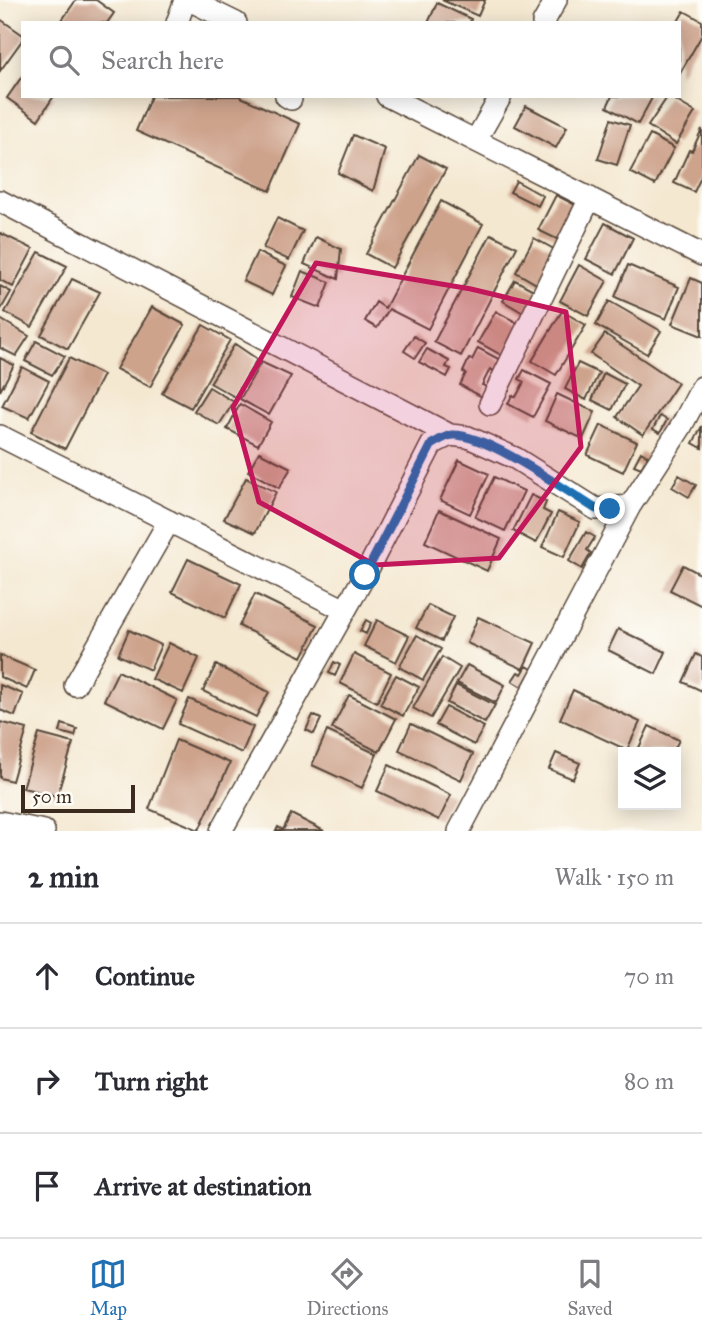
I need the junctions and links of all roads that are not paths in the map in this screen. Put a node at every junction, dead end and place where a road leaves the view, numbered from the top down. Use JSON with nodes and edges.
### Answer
{"nodes":[{"id":1,"x":187,"y":0,"type":"edge"},
{"id":2,"x":556,"y":0,"type":"edge"},
{"id":3,"x":230,"y":13,"type":"edge"},
{"id":4,"x":178,"y":21,"type":"edge"},
{"id":5,"x":544,"y":21,"type":"edge"},
{"id":6,"x":391,"y":98,"type":"edge"},
{"id":7,"x":500,"y":98,"type":"edge"},
{"id":8,"x":477,"y":140,"type":"junction"},
{"id":9,"x":590,"y":198,"type":"junction"},
{"id":10,"x":0,"y":201,"type":"edge"},
{"id":11,"x":702,"y":255,"type":"edge"},
{"id":12,"x":702,"y":387,"type":"edge"},
{"id":13,"x":490,"y":404,"type":"dead end"},
{"id":14,"x":450,"y":435,"type":"junction"},
{"id":15,"x":0,"y":436,"type":"edge"},
{"id":16,"x":630,"y":506,"type":"junction"},
{"id":17,"x":169,"y":521,"type":"junction"},
{"id":18,"x":345,"y":610,"type":"junction"},
{"id":19,"x":75,"y":685,"type":"dead end"},
{"id":20,"x":0,"y":822,"type":"edge"},
{"id":21,"x":44,"y":831,"type":"edge"},
{"id":22,"x":221,"y":831,"type":"edge"},
{"id":23,"x":459,"y":831,"type":"edge"}],
"edges":[{"from":1,"to":3,"type":"street"},
{"from":1,"to":4,"type":"street"},
{"from":2,"to":5,"type":"street"},
{"from":6,"to":8,"type":"street"},
{"from":7,"to":8,"type":"street"},
{"from":8,"to":9,"type":"street"},
{"from":9,"to":11,"type":"street"},
{"from":9,"to":13,"type":"street"},
{"from":10,"to":14,"type":"street"},
{"from":12,"to":16,"type":"street"},
{"from":14,"to":16,"type":"street"},
{"from":14,"to":18,"type":"street"},
{"from":15,"to":17,"type":"street"},
{"from":16,"to":23,"type":"street"},
{"from":17,"to":18,"type":"street"},
{"from":17,"to":19,"type":"street"},
{"from":18,"to":22,"type":"street"},
{"from":20,"to":21,"type":"street"}]}
